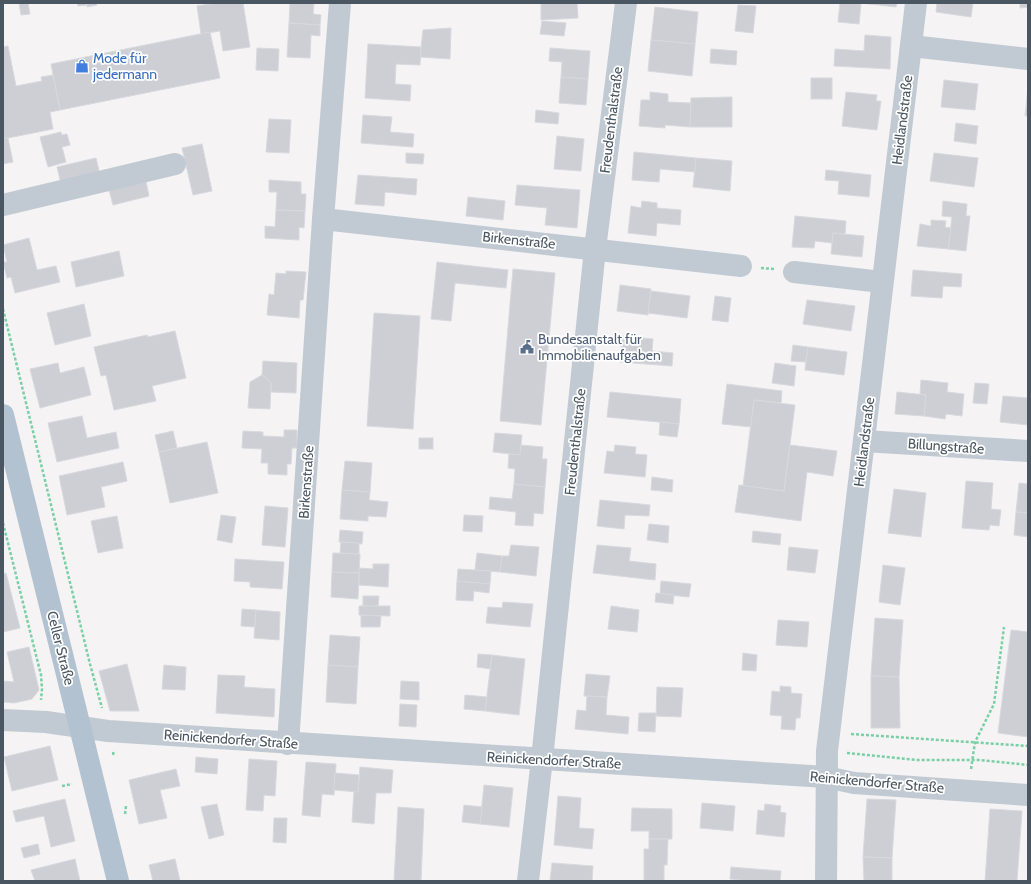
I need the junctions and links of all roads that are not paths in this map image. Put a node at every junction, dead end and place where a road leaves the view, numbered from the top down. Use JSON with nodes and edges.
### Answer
{"nodes":[{"id":1,"x":340,"y":3,"type":"edge"},
{"id":2,"x":626,"y":3,"type":"edge"},
{"id":3,"x":916,"y":3,"type":"edge"},
{"id":4,"x":911,"y":46,"type":"junction"},
{"id":5,"x":1028,"y":59,"type":"edge"},
{"id":6,"x":174,"y":164,"type":"dead end"},
{"id":7,"x":3,"y":205,"type":"edge"},
{"id":8,"x":323,"y":220,"type":"junction"},
{"id":9,"x":595,"y":249,"type":"junction"},
{"id":10,"x":741,"y":266,"type":"road end"},
{"id":11,"x":794,"y":272,"type":"road end"},
{"id":12,"x":882,"y":282,"type":"junction"},
{"id":13,"x":3,"y":415,"type":"edge"},
{"id":14,"x":864,"y":441,"type":"junction"},
{"id":15,"x":1028,"y":451,"type":"edge"},
{"id":16,"x":3,"y":720,"type":"edge"},
{"id":17,"x":80,"y":728,"type":"junction"},
{"id":18,"x":288,"y":744,"type":"junction"},
{"id":19,"x":542,"y":759,"type":"junction"},
{"id":20,"x":826,"y":777,"type":"junction"},
{"id":21,"x":1028,"y":795,"type":"edge"},
{"id":22,"x":118,"y":881,"type":"edge"},
{"id":23,"x":528,"y":881,"type":"edge"},
{"id":24,"x":826,"y":881,"type":"edge"}],
"edges":[{"from":1,"to":8,"type":"street","name":"Birkenstraße"},
{"from":2,"to":9,"type":"street","name":"Freudenthalstraße"},
{"from":3,"to":4,"type":"street","name":"Heidlandstraße"},
{"from":4,"to":5,"type":"street"},
{"from":4,"to":12,"type":"street","name":"Heidlandstraße"},
{"from":6,"to":7,"type":"street"},
{"from":8,"to":9,"type":"street","name":"Birkenstraße"},
{"from":8,"to":18,"type":"street","name":"Birkenstraße"},
{"from":9,"to":10,"type":"street","name":"Birkenstraße"},
{"from":9,"to":19,"type":"street","name":"Freudenthalstraße"},
{"from":11,"to":12,"type":"street"},
{"from":12,"to":14,"type":"street","name":"Heidlandstraße"},
{"from":13,"to":17,"type":"main road","name":"Celler Straße"},
{"from":14,"to":15,"type":"street","name":"Billungstraße"},
{"from":14,"to":20,"type":"street","name":"Heidlandstraße"},
{"from":16,"to":17,"type":"street","name":"Reinickendorfer Straße"},
{"from":17,"to":18,"type":"street","name":"Reinickendorfer Straße"},
{"from":17,"to":22,"type":"main road","name":"Celler Straße"},
{"from":18,"to":19,"type":"street","name":"Reinickendorfer Straße"},
{"from":19,"to":20,"type":"street","name":"Reinickendorfer Straße"},
{"from":19,"to":23,"type":"street","name":"Freudenthalstraße"},
{"from":20,"to":21,"type":"street","name":"Reinickendorfer Straße"},
{"from":20,"to":24,"type":"street","name":"Heidlandstraße"}]}
